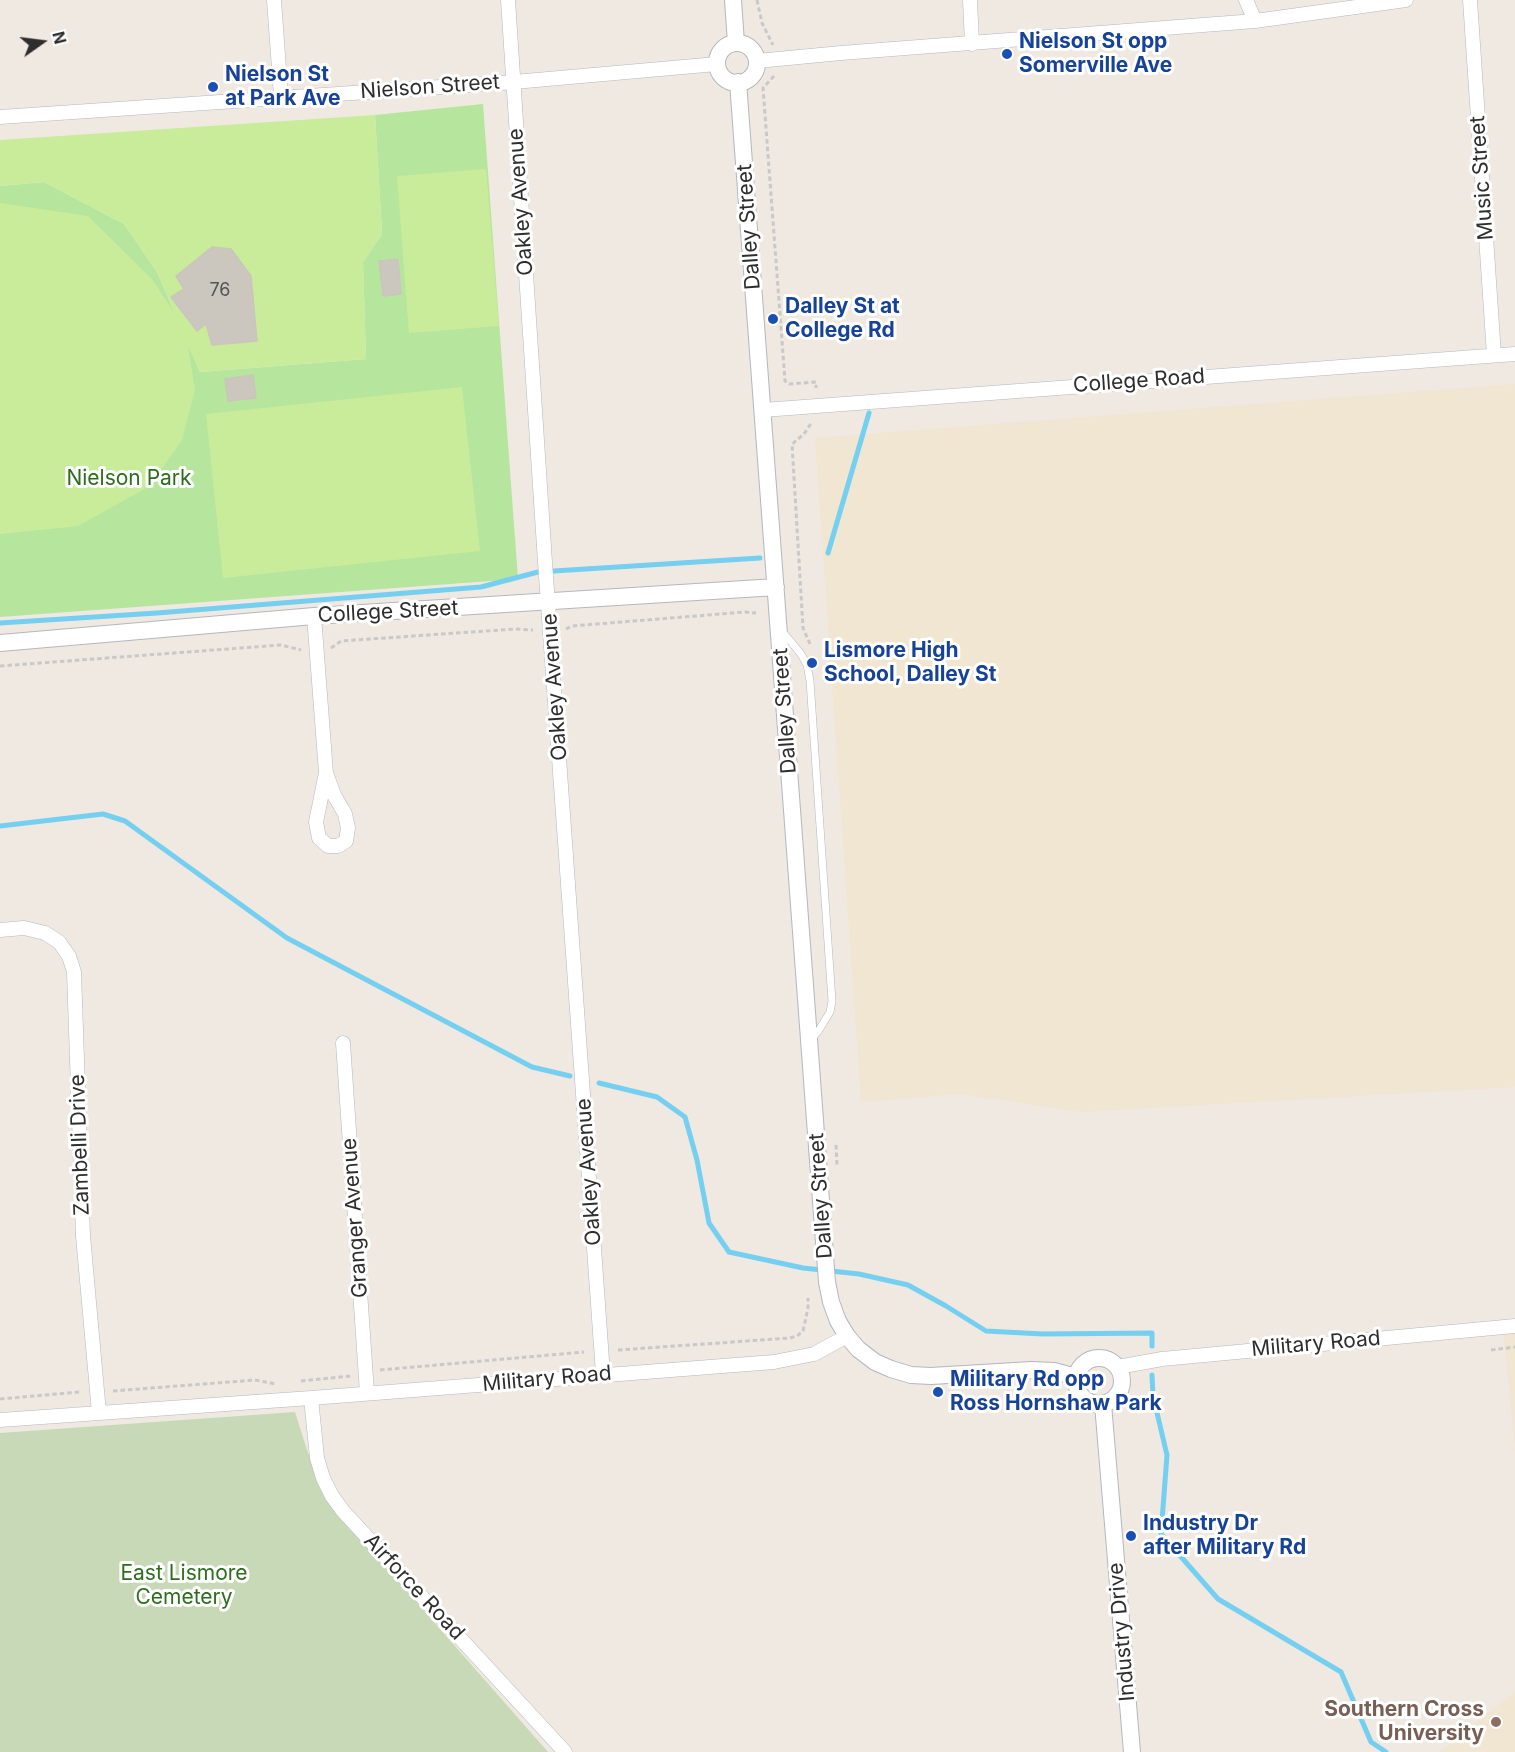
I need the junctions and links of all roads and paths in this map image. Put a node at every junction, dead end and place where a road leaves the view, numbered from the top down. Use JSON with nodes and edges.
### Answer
{"nodes":[{"id":1,"x":274,"y":0,"type":"edge"},
{"id":2,"x":733,"y":0,"type":"edge"},
{"id":3,"x":757,"y":0,"type":"edge"},
{"id":4,"x":970,"y":0,"type":"edge"},
{"id":5,"x":1246,"y":0,"type":"edge"},
{"id":6,"x":1406,"y":0,"type":"edge"},
{"id":7,"x":1470,"y":0,"type":"edge"},
{"id":8,"x":508,"y":1,"type":"edge"},
{"id":9,"x":1255,"y":21,"type":"junction"},
{"id":10,"x":736,"y":42,"type":"junction"},
{"id":11,"x":972,"y":44,"type":"junction"},
{"id":12,"x":775,"y":60,"type":"junction"},
{"id":13,"x":757,"y":61,"type":"junction"},
{"id":14,"x":717,"y":64,"type":"junction"},
{"id":15,"x":514,"y":81,"type":"junction"},
{"id":16,"x":738,"y":82,"type":"junction"},
{"id":17,"x":282,"y":96,"type":"junction"},
{"id":18,"x":0,"y":117,"type":"edge"},
{"id":19,"x":1515,"y":354,"type":"edge"},
{"id":20,"x":1494,"y":355,"type":"junction"},
{"id":21,"x":816,"y":388,"type":"dead end"},
{"id":22,"x":763,"y":410,"type":"junction"},
{"id":23,"x":776,"y":587,"type":"junction"},
{"id":24,"x":549,"y":603,"type":"junction"},
{"id":25,"x":756,"y":613,"type":"dead end"},
{"id":26,"x":314,"y":616,"type":"junction"},
{"id":27,"x":779,"y":627,"type":"junction"},
{"id":28,"x":566,"y":629,"type":"dead end"},
{"id":29,"x":533,"y":630,"type":"dead end"},
{"id":30,"x":0,"y":643,"type":"edge"},
{"id":31,"x":331,"y":648,"type":"dead end"},
{"id":32,"x":303,"y":650,"type":"dead end"},
{"id":33,"x":0,"y":666,"type":"edge"},
{"id":34,"x":326,"y":773,"type":"junction"},
{"id":35,"x":0,"y":930,"type":"edge"},
{"id":36,"x":810,"y":1041,"type":"junction"},
{"id":37,"x":343,"y":1043,"type":"dead end"},
{"id":38,"x":807,"y":1298,"type":"dead end"},
{"id":39,"x":1515,"y":1326,"type":"edge"},
{"id":40,"x":847,"y":1336,"type":"junction"},
{"id":41,"x":1515,"y":1347,"type":"edge"},
{"id":42,"x":618,"y":1350,"type":"dead end"},
{"id":43,"x":1491,"y":1350,"type":"dead end"},
{"id":44,"x":584,"y":1352,"type":"dead end"},
{"id":45,"x":1118,"y":1367,"type":"junction"},
{"id":46,"x":377,"y":1370,"type":"dead end"},
{"id":47,"x":603,"y":1374,"type":"junction"},
{"id":48,"x":353,"y":1376,"type":"dead end"},
{"id":49,"x":1076,"y":1377,"type":"junction"},
{"id":50,"x":296,"y":1382,"type":"dead end"},
{"id":51,"x":285,"y":1383,"type":"dead end"},
{"id":52,"x":110,"y":1391,"type":"dead end"},
{"id":53,"x":79,"y":1392,"type":"dead end"},
{"id":54,"x":367,"y":1394,"type":"junction"},
{"id":55,"x":311,"y":1398,"type":"junction"},
{"id":56,"x":0,"y":1399,"type":"edge"},
{"id":57,"x":1103,"y":1404,"type":"junction"},
{"id":58,"x":99,"y":1413,"type":"junction"},
{"id":59,"x":0,"y":1420,"type":"edge"},
{"id":60,"x":565,"y":1752,"type":"edge"},
{"id":61,"x":1132,"y":1752,"type":"edge"}],
"edges":[{"from":1,"to":17,"type":"street"},
{"from":2,"to":10,"type":"street"},
{"from":3,"to":12,"type":"path"},
{"from":4,"to":11,"type":"street"},
{"from":5,"to":9,"type":"street"},
{"from":6,"to":9,"type":"street"},
{"from":7,"to":20,"type":"street","name":"Music Street"},
{"from":8,"to":15,"type":"street","name":"Oakley Avenue"},
{"from":9,"to":11,"type":"street"},
{"from":10,"to":13,"type":"street"},
{"from":10,"to":14,"type":"street"},
{"from":11,"to":12,"type":"street"},
{"from":12,"to":13,"type":"street"},
{"from":12,"to":21,"type":"path"},
{"from":13,"to":16,"type":"street"},
{"from":14,"to":15,"type":"street","name":"Nielson Street"},
{"from":14,"to":16,"type":"street"},
{"from":15,"to":17,"type":"street","name":"Nielson Street"},
{"from":15,"to":24,"type":"street","name":"Oakley Avenue"},
{"from":16,"to":22,"type":"street","name":"Dalley Street"},
{"from":17,"to":18,"type":"street","name":"Nielson Street"},
{"from":19,"to":20,"type":"street","name":"College Road"},
{"from":20,"to":22,"type":"street","name":"College Road"},
{"from":22,"to":23,"type":"street","name":"Dalley Street"},
{"from":23,"to":24,"type":"street","name":"College Street"},
{"from":23,"to":27,"type":"street","name":"Dalley Street"},
{"from":24,"to":26,"type":"street","name":"College Street"},
{"from":24,"to":47,"type":"street","name":"Oakley Avenue"},
{"from":25,"to":28,"type":"path"},
{"from":26,"to":30,"type":"street","name":"College Street"},
{"from":26,"to":34,"type":"street"},
{"from":27,"to":36,"type":"street","name":"Dalley Street"},
{"from":27,"to":36,"type":"lane"},
{"from":29,"to":31,"type":"path"},
{"from":32,"to":33,"type":"path"},
{"from":34,"to":34,"type":"street"},
{"from":35,"to":58,"type":"street","name":"Zambelli Drive"},
{"from":36,"to":40,"type":"street","name":"Dalley Street"},
{"from":37,"to":54,"type":"street","name":"Granger Avenue"},
{"from":38,"to":42,"type":"path"},
{"from":39,"to":45,"type":"street","name":"Military Road"},
{"from":40,"to":47,"type":"street","name":"Military Road"},
{"from":40,"to":49,"type":"street"},
{"from":41,"to":43,"type":"path"},
{"from":44,"to":46,"type":"path"},
{"from":45,"to":49,"type":"street"},
{"from":45,"to":57,"type":"street"},
{"from":47,"to":54,"type":"street","name":"Military Road"},
{"from":48,"to":50,"type":"path"},
{"from":49,"to":57,"type":"street"},
{"from":51,"to":52,"type":"path"},
{"from":53,"to":56,"type":"path"},
{"from":54,"to":55,"type":"street","name":"Military Road"},
{"from":55,"to":58,"type":"street","name":"Military Road"},
{"from":55,"to":60,"type":"street","name":"Airforce Road"},
{"from":57,"to":61,"type":"street","name":"Industry Drive"},
{"from":58,"to":59,"type":"street","name":"Military Road"}]}
